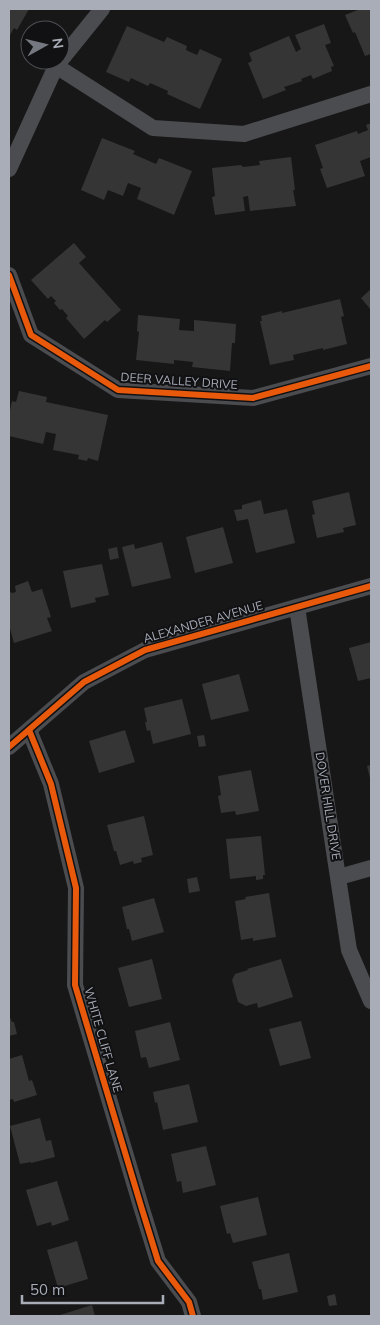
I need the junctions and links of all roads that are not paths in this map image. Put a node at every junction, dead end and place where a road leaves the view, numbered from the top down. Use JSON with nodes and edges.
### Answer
{"nodes":[{"id":1,"x":102,"y":9,"type":"edge"},
{"id":2,"x":70,"y":49,"type":"edge"},
{"id":3,"x":54,"y":70,"type":"edge"},
{"id":4,"x":62,"y":70,"type":"edge"},
{"id":5,"x":371,"y":94,"type":"edge"},
{"id":6,"x":9,"y":169,"type":"edge"},
{"id":7,"x":9,"y":275,"type":"edge"},
{"id":8,"x":371,"y":366,"type":"edge"},
{"id":9,"x":371,"y":586,"type":"edge"},
{"id":10,"x":297,"y":607,"type":"junction"},
{"id":11,"x":29,"y":730,"type":"junction"},
{"id":12,"x":9,"y":746,"type":"edge"},
{"id":13,"x":371,"y":868,"type":"edge"},
{"id":14,"x":339,"y":877,"type":"junction"},
{"id":15,"x":371,"y":1001,"type":"edge"},
{"id":16,"x":193,"y":1316,"type":"edge"}],
"edges":[{"from":1,"to":2,"type":"street"},
{"from":3,"to":6,"type":"street"},
{"from":4,"to":5,"type":"street"},
{"from":7,"to":8,"type":"street","name":"DEER VALLEY DRIVE"},
{"from":9,"to":10,"type":"street","name":"ALEXANDER AVENUE"},
{"from":10,"to":11,"type":"street","name":"ALEXANDER AVENUE"},
{"from":10,"to":14,"type":"street","name":"DOVER HILL DRIVE"},
{"from":11,"to":12,"type":"street","name":"ALEXANDER AVENUE"},
{"from":11,"to":16,"type":"street","name":"WHITE CLIFF LANE"},
{"from":13,"to":14,"type":"street"},
{"from":14,"to":15,"type":"street","name":"DOVER HILL DRIVE"}]}
